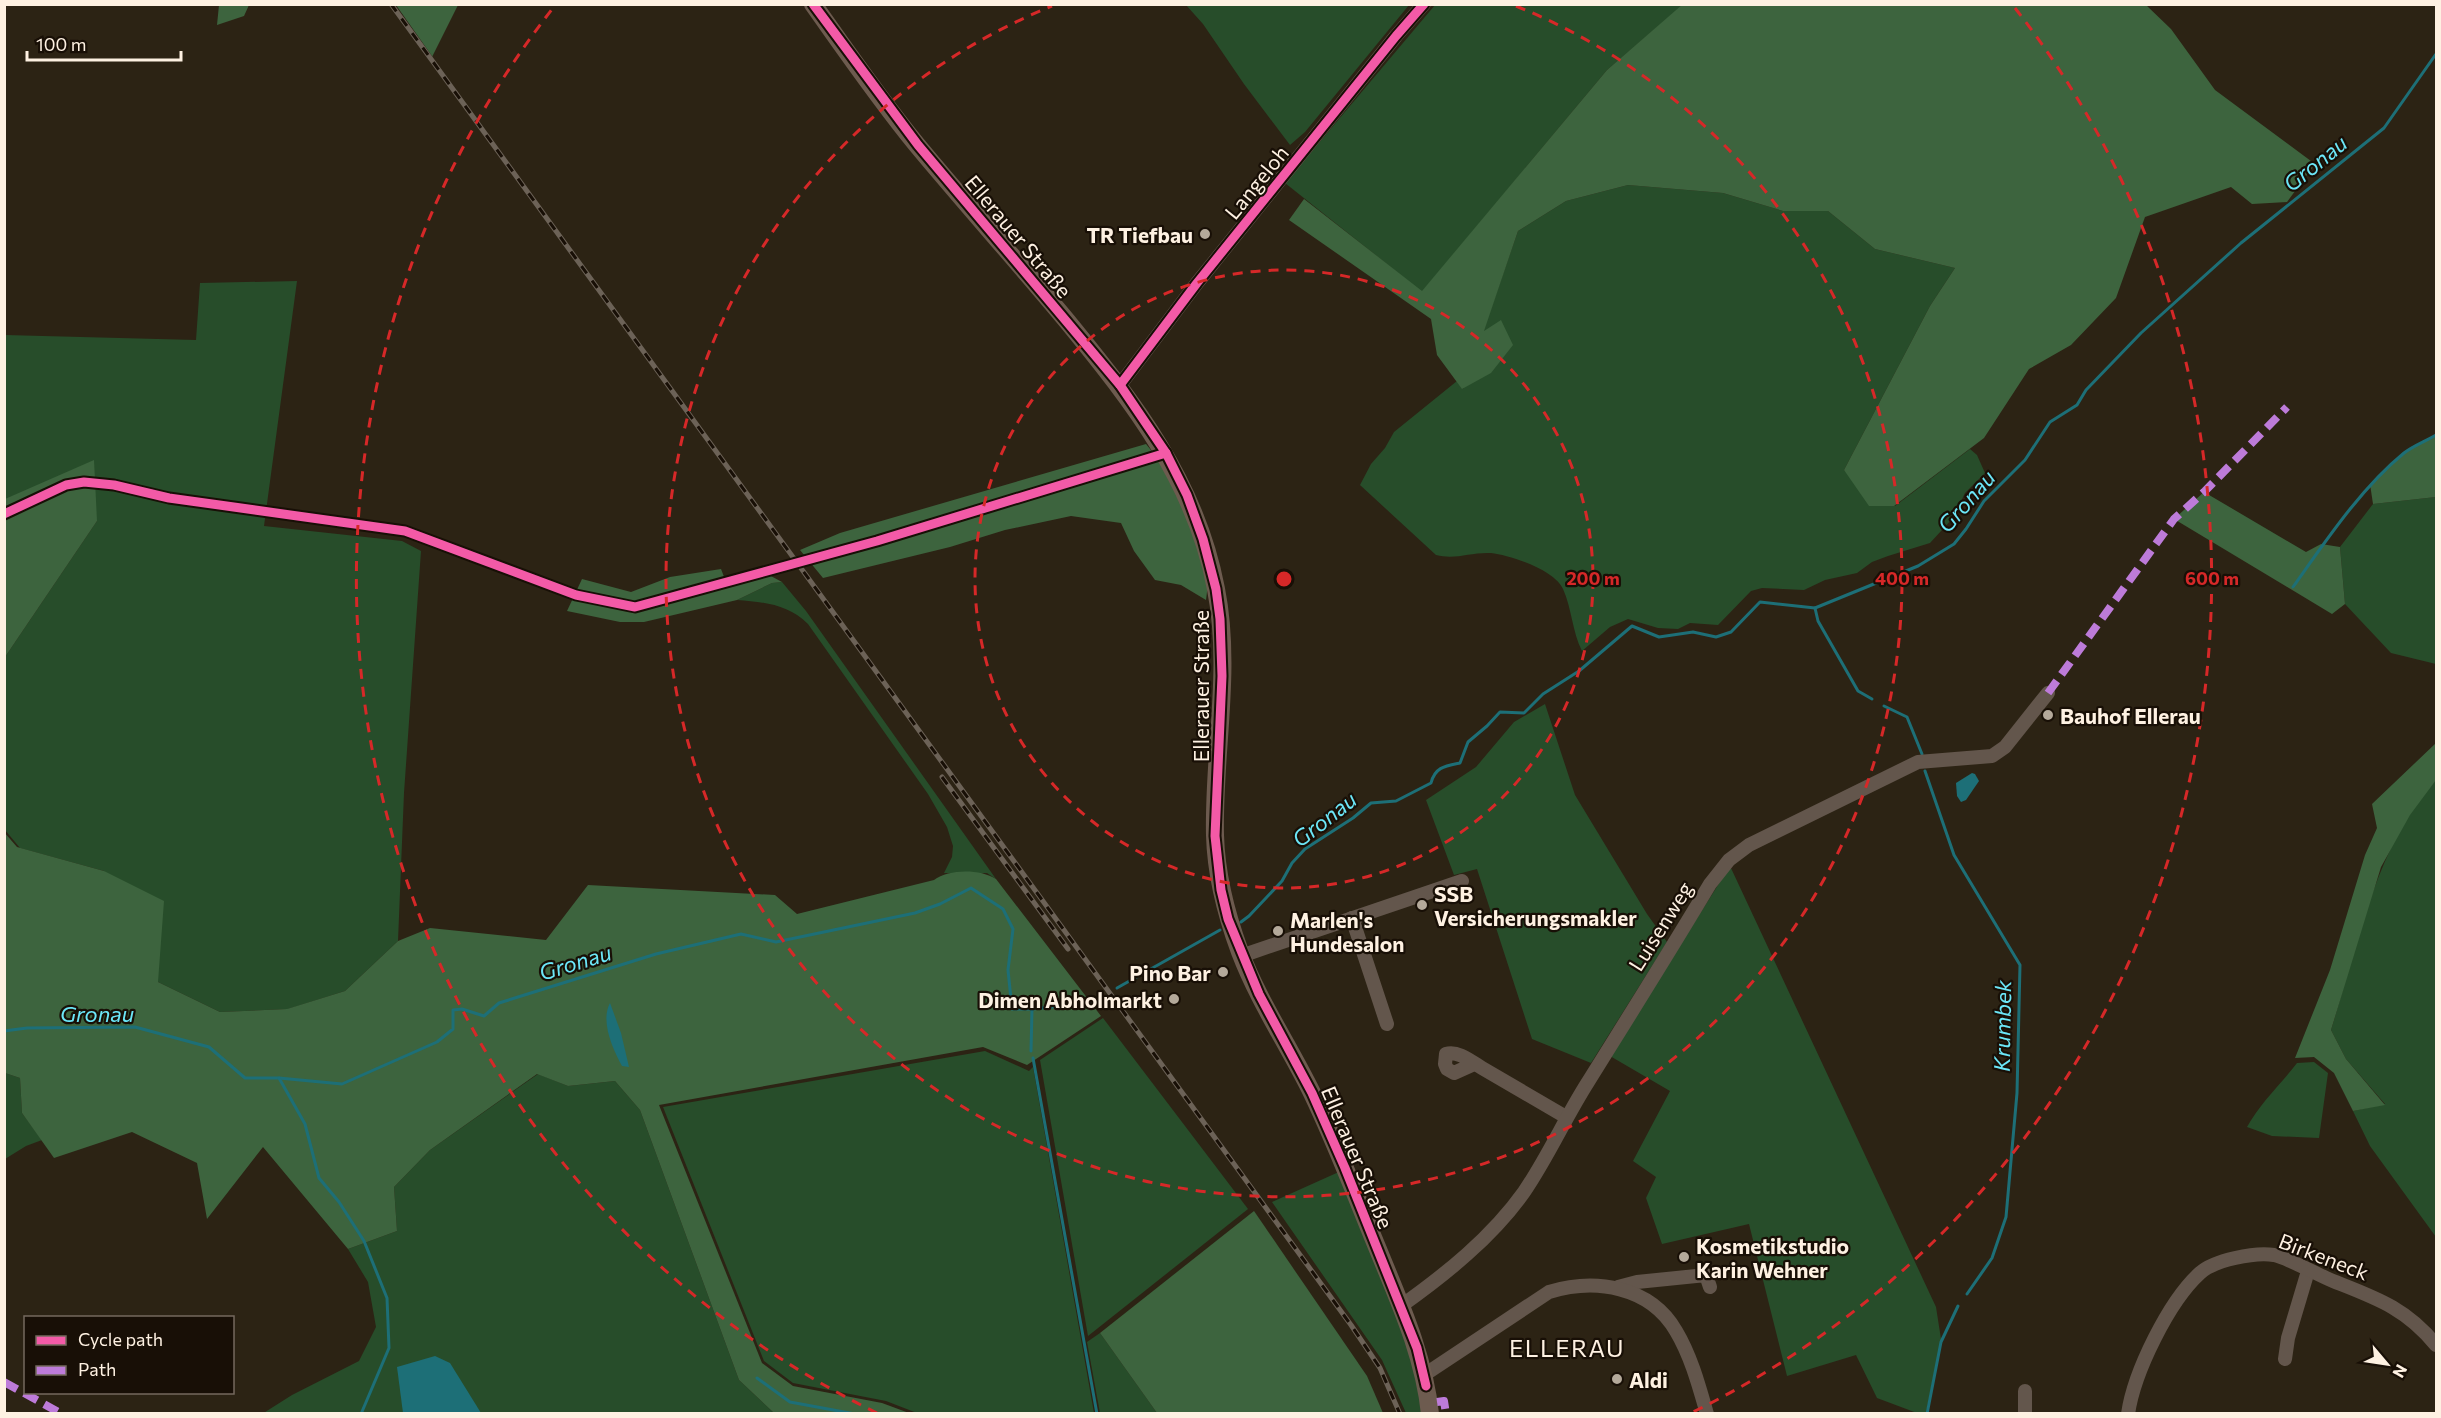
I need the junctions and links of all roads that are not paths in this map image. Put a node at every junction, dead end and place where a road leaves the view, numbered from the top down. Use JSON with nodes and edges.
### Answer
{"nodes":[{"id":1,"x":813,"y":4,"type":"edge"},
{"id":2,"x":1424,"y":4,"type":"edge"},
{"id":3,"x":1120,"y":385,"type":"junction"},
{"id":4,"x":2048,"y":693,"type":"dead end"},
{"id":5,"x":1462,"y":881,"type":"dead end"},
{"id":6,"x":1352,"y":918,"type":"junction"},
{"id":7,"x":1242,"y":956,"type":"junction"},
{"id":8,"x":1387,"y":1024,"type":"dead end"},
{"id":9,"x":1474,"y":1064,"type":"dead end"},
{"id":10,"x":1566,"y":1117,"type":"junction"},
{"id":11,"x":2308,"y":1271,"type":"junction"},
{"id":12,"x":1618,"y":1287,"type":"junction"},
{"id":13,"x":1710,"y":1287,"type":"dead end"},
{"id":14,"x":1401,"y":1306,"type":"junction"},
{"id":15,"x":2436,"y":1345,"type":"edge"},
{"id":16,"x":2285,"y":1359,"type":"dead end"},
{"id":17,"x":1424,"y":1375,"type":"junction"},
{"id":18,"x":2025,"y":1391,"type":"dead end"},
{"id":19,"x":1430,"y":1413,"type":"edge"},
{"id":20,"x":1707,"y":1413,"type":"edge"},
{"id":21,"x":2025,"y":1413,"type":"edge"},
{"id":22,"x":2128,"y":1413,"type":"edge"}],
"edges":[{"from":1,"to":3,"type":"main road","name":"Ellerauer Straße"},
{"from":2,"to":3,"type":"street","name":"Langeloh"},
{"from":3,"to":7,"type":"main road","name":"Ellerauer Straße"},
{"from":4,"to":10,"type":"street","name":"Luisenweg"},
{"from":5,"to":6,"type":"street"},
{"from":6,"to":7,"type":"street"},
{"from":6,"to":8,"type":"street"},
{"from":7,"to":14,"type":"main road","name":"Ellerauer Straße"},
{"from":9,"to":10,"type":"street"},
{"from":10,"to":14,"type":"street","name":"Luisenweg"},
{"from":11,"to":15,"type":"street","name":"Birkeneck"},
{"from":11,"to":16,"type":"street"},
{"from":11,"to":22,"type":"street","name":"Birkeneck"},
{"from":12,"to":13,"type":"street"},
{"from":12,"to":17,"type":"street"},
{"from":12,"to":20,"type":"street"},
{"from":14,"to":17,"type":"main road","name":"Ellerauer Straße"},
{"from":17,"to":19,"type":"main road","name":"Ellerauer Straße"},
{"from":18,"to":21,"type":"street"}]}
